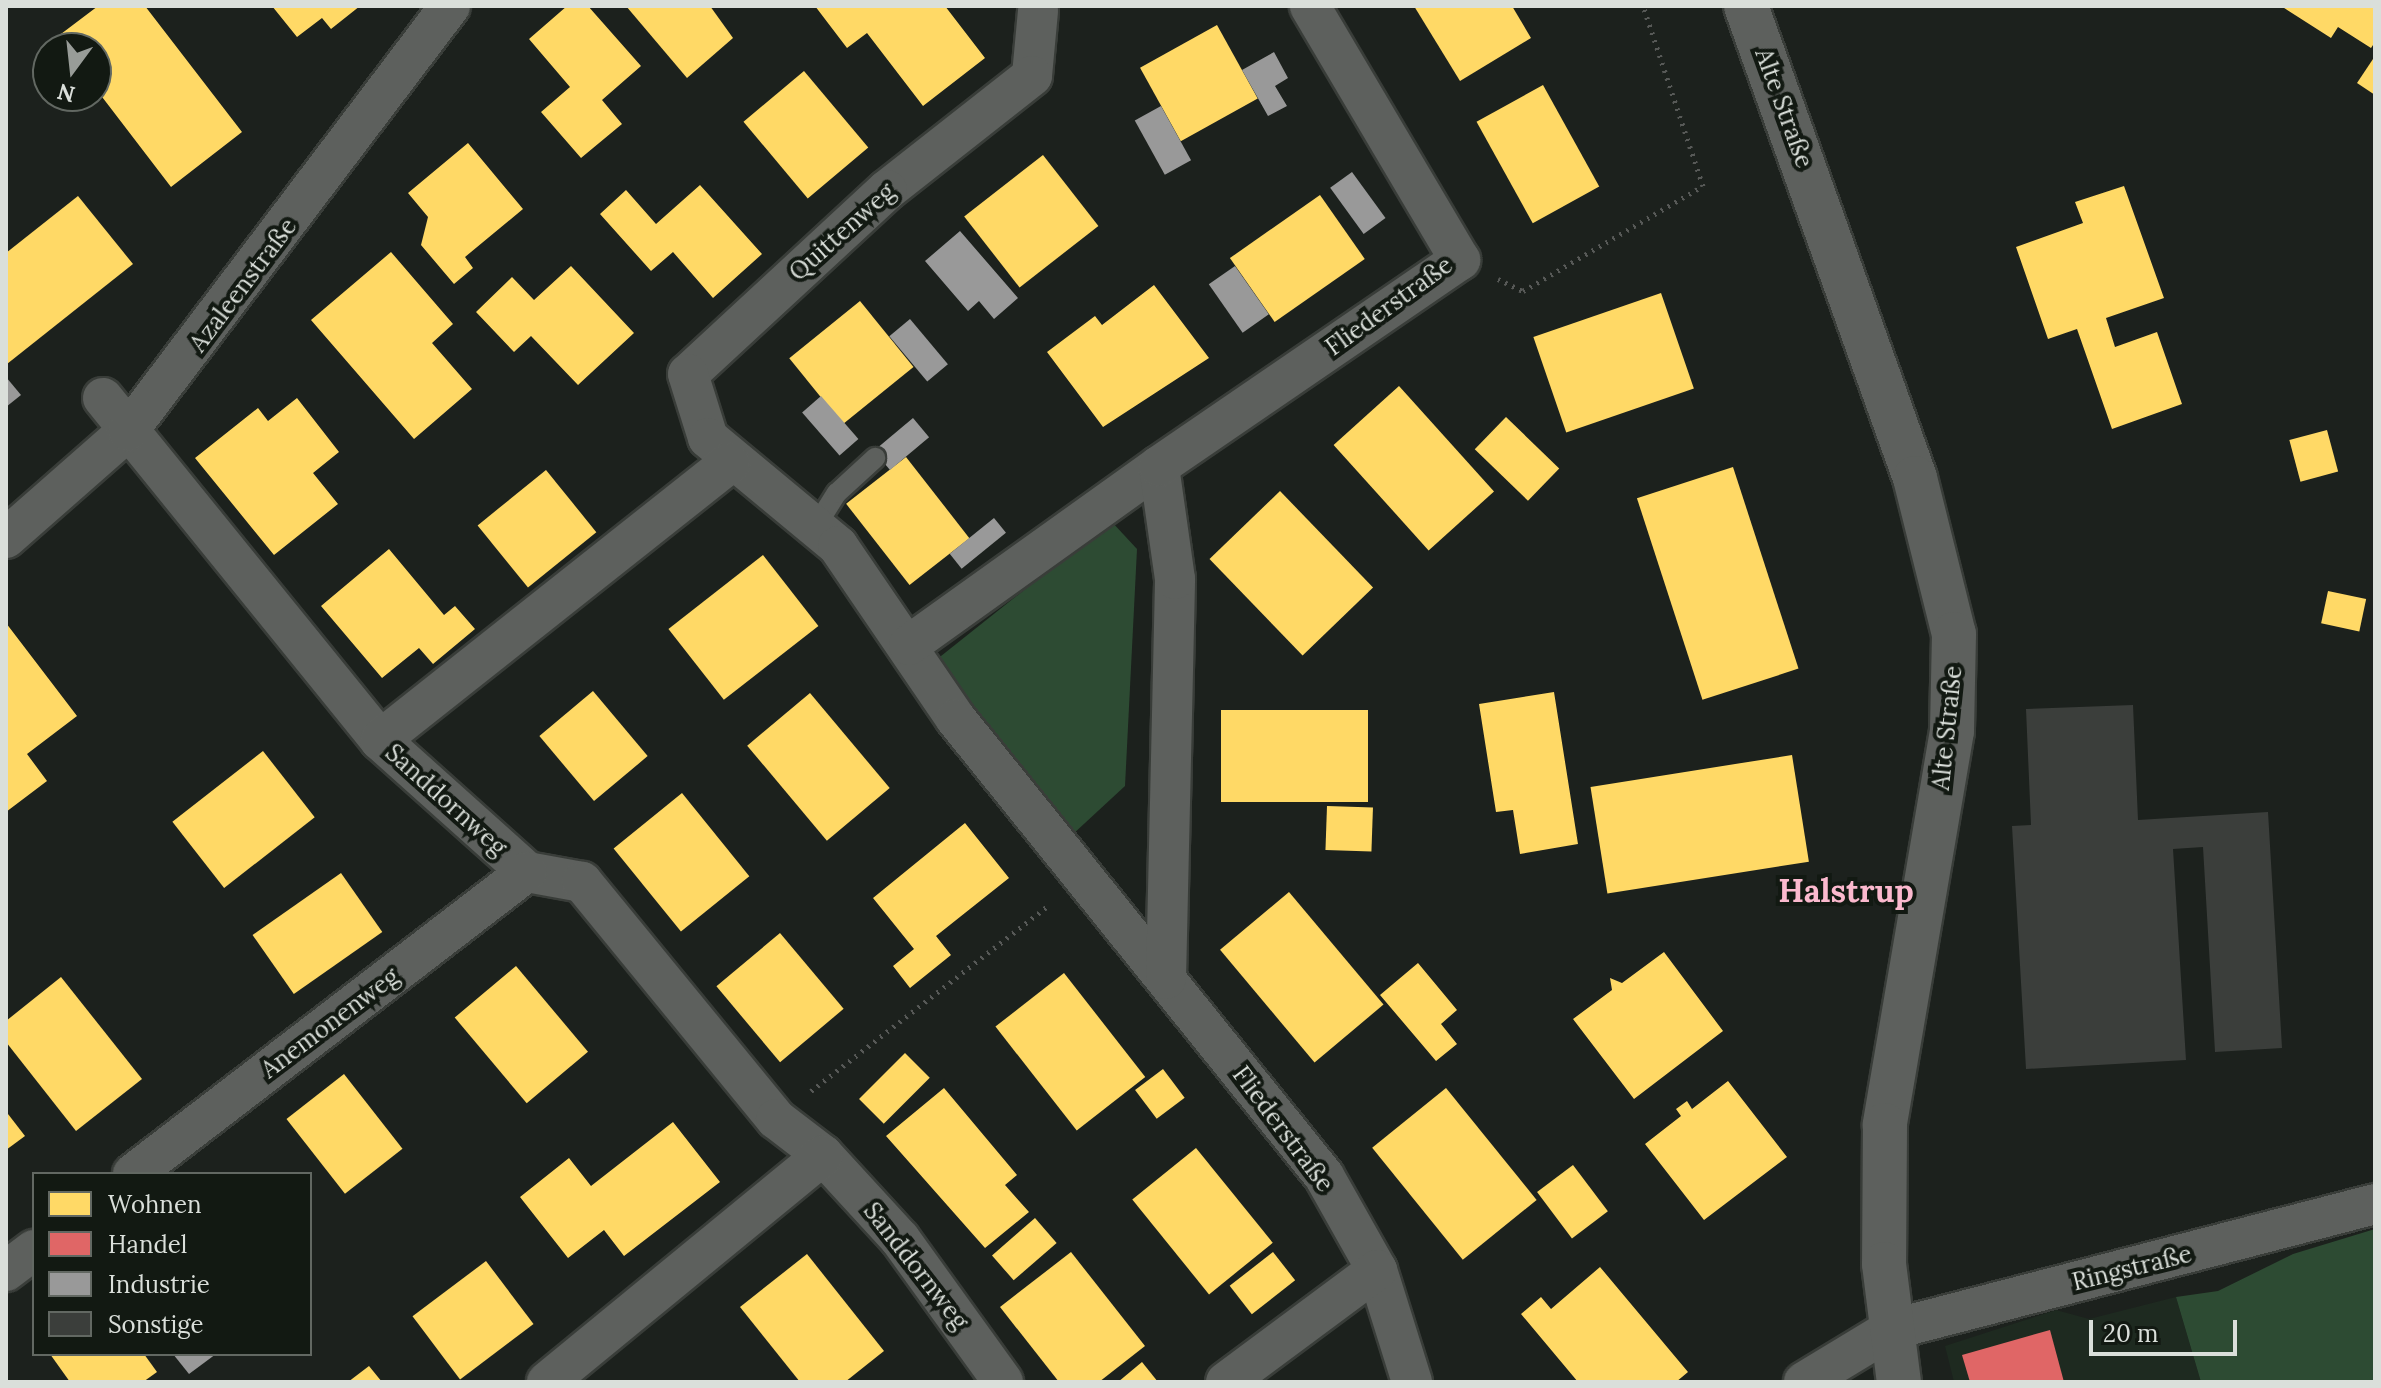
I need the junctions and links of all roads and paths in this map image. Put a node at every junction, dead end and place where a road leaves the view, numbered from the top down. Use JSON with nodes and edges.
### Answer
{"nodes":[{"id":1,"x":450,"y":6,"type":"edge"},
{"id":2,"x":1310,"y":6,"type":"edge"},
{"id":3,"x":1643,"y":6,"type":"edge"},
{"id":4,"x":1746,"y":6,"type":"edge"},
{"id":5,"x":1039,"y":8,"type":"edge"},
{"id":6,"x":1460,"y":260,"type":"junction"},
{"id":7,"x":103,"y":398,"type":"dead end"},
{"id":8,"x":128,"y":431,"type":"junction"},
{"id":9,"x":875,"y":458,"type":"dead end"},
{"id":10,"x":730,"y":463,"type":"junction"},
{"id":11,"x":1159,"y":466,"type":"junction"},
{"id":12,"x":816,"y":526,"type":"junction"},
{"id":13,"x":6,"y":538,"type":"edge"},
{"id":14,"x":909,"y":645,"type":"junction"},
{"id":15,"x":956,"y":719,"type":"joint"},
{"id":16,"x":380,"y":740,"type":"junction"},
{"id":17,"x":527,"y":872,"type":"junction"},
{"id":18,"x":1085,"y":876,"type":"junction"},
{"id":19,"x":1166,"y":979,"type":"junction"},
{"id":20,"x":776,"y":1119,"type":"junction"},
{"id":21,"x":823,"y":1155,"type":"junction"},
{"id":22,"x":136,"y":1172,"type":"edge"},
{"id":23,"x":2375,"y":1204,"type":"edge"},
{"id":24,"x":32,"y":1252,"type":"edge"},
{"id":25,"x":1377,"y":1270,"type":"junction"},
{"id":26,"x":6,"y":1271,"type":"edge"},
{"id":27,"x":1890,"y":1330,"type":"junction"},
{"id":28,"x":547,"y":1382,"type":"edge"},
{"id":29,"x":1003,"y":1382,"type":"edge"},
{"id":30,"x":1226,"y":1382,"type":"edge"},
{"id":31,"x":1412,"y":1382,"type":"edge"},
{"id":32,"x":1804,"y":1382,"type":"edge"},
{"id":33,"x":1899,"y":1382,"type":"edge"}],
"edges":[{"from":1,"to":8,"type":"street","name":"Azaleenstraße"},
{"from":2,"to":6,"type":"street","name":"Fliederstraße"},
{"from":3,"to":6,"type":"path"},
{"from":4,"to":27,"type":"street","name":"Alte Straße"},
{"from":5,"to":10,"type":"street","name":"Quittenweg"},
{"from":6,"to":11,"type":"street","name":"Fliederstraße"},
{"from":7,"to":8,"type":"street","name":"Sanddornweg"},
{"from":8,"to":13,"type":"street","name":"Azaleenstraße"},
{"from":8,"to":16,"type":"street","name":"Sanddornweg"},
{"from":9,"to":12,"type":"lane"},
{"from":10,"to":12,"type":"street","name":"Quittenweg"},
{"from":10,"to":16,"type":"street"},
{"from":11,"to":14,"type":"street","name":"Fliederstraße"},
{"from":11,"to":19,"type":"street"},
{"from":12,"to":14,"type":"street","name":"Quittenweg"},
{"from":14,"to":15,"type":"street","name":"Quittenweg"},
{"from":15,"to":18,"type":"street","name":"Fliederstraße"},
{"from":16,"to":17,"type":"street","name":"Sanddornweg"},
{"from":17,"to":20,"type":"street","name":"Sanddornweg"},
{"from":17,"to":22,"type":"street","name":"Anemonenweg"},
{"from":18,"to":19,"type":"street","name":"Fliederstraße"},
{"from":18,"to":20,"type":"path"},
{"from":19,"to":25,"type":"street","name":"Fliederstraße"},
{"from":20,"to":21,"type":"street","name":"Sanddornweg"},
{"from":21,"to":28,"type":"street"},
{"from":21,"to":29,"type":"street","name":"Sanddornweg"},
{"from":23,"to":27,"type":"street","name":"Ringstraße"},
{"from":24,"to":26,"type":"street"},
{"from":25,"to":30,"type":"street"},
{"from":25,"to":31,"type":"street","name":"Fliederstraße"},
{"from":27,"to":32,"type":"street","name":"Ringstraße"},
{"from":27,"to":33,"type":"street","name":"Alte Straße"}]}
